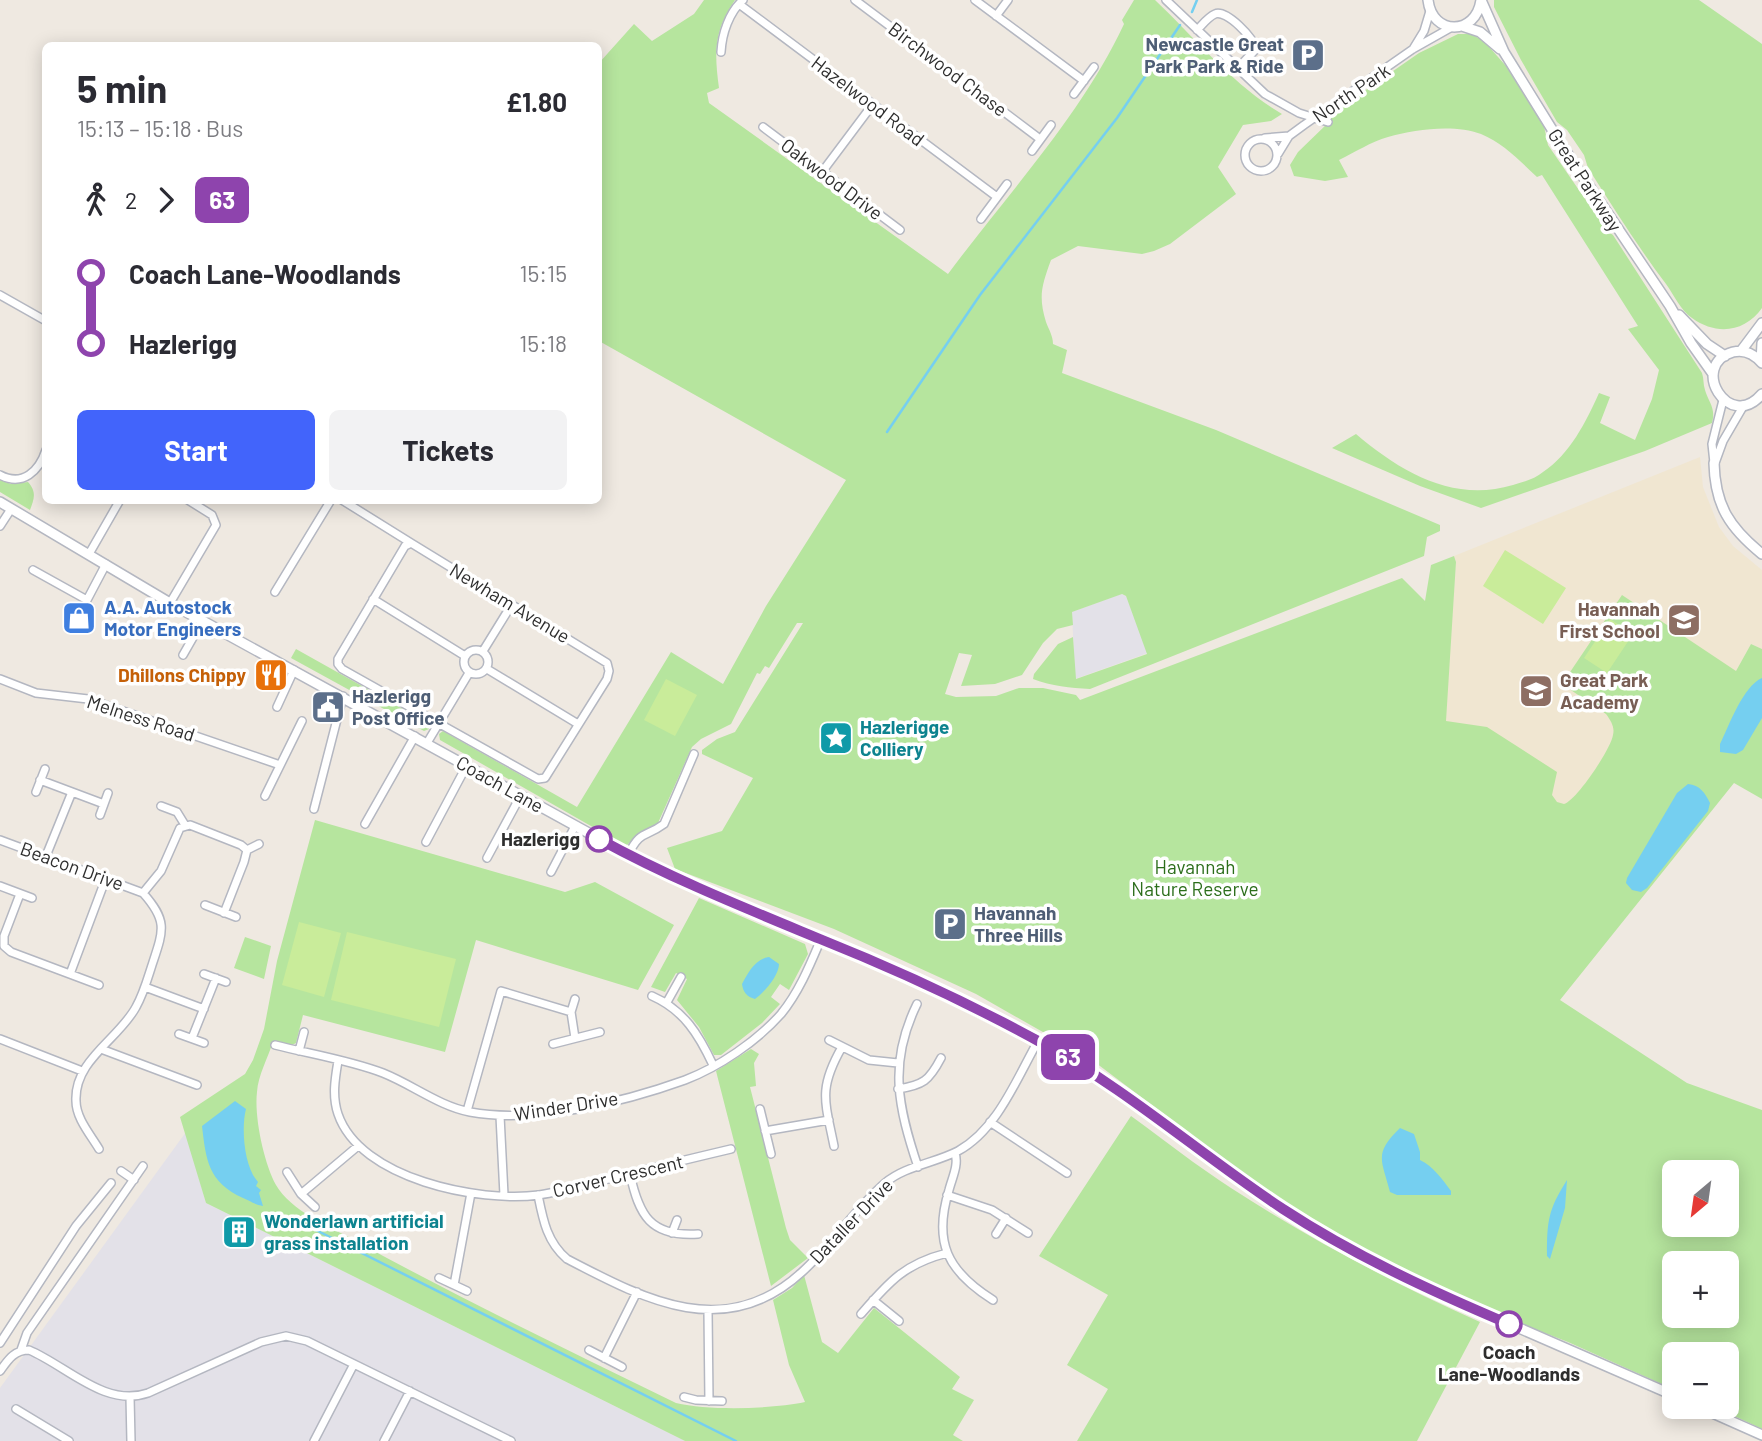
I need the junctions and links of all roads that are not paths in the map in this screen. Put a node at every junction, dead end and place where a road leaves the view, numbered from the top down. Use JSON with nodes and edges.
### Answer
{"nodes":[{"id":1,"x":855,"y":0,"type":"edge"},
{"id":2,"x":975,"y":0,"type":"edge"},
{"id":3,"x":1008,"y":0,"type":"edge"},
{"id":4,"x":1166,"y":0,"type":"edge"},
{"id":5,"x":1428,"y":0,"type":"edge"},
{"id":6,"x":1481,"y":0,"type":"edge"},
{"id":7,"x":741,"y":2,"type":"edge"},
{"id":8,"x":1430,"y":11,"type":"junction"},
{"id":9,"x":996,"y":16,"type":"junction"},
{"id":10,"x":1457,"y":27,"type":"junction"},
{"id":11,"x":1197,"y":30,"type":"junction"},
{"id":12,"x":1413,"y":49,"type":"junction"},
{"id":13,"x":721,"y":52,"type":"dead end"},
{"id":14,"x":1504,"y":52,"type":"junction"},
{"id":15,"x":1094,"y":67,"type":"dead end"},
{"id":16,"x":1237,"y":69,"type":"junction"},
{"id":17,"x":1084,"y":81,"type":"junction"},
{"id":18,"x":1074,"y":94,"type":"dead end"},
{"id":19,"x":873,"y":104,"type":"junction"},
{"id":20,"x":1314,"y":118,"type":"junction"},
{"id":21,"x":1328,"y":122,"type":"dead end"},
{"id":22,"x":1051,"y":125,"type":"dead end"},
{"id":23,"x":763,"y":127,"type":"dead end"},
{"id":24,"x":1289,"y":136,"type":"junction"},
{"id":25,"x":1265,"y":138,"type":"junction"},
{"id":26,"x":1040,"y":139,"type":"junction"},
{"id":27,"x":1032,"y":151,"type":"dead end"},
{"id":28,"x":1278,"y":154,"type":"junction"},
{"id":29,"x":822,"y":172,"type":"junction"},
{"id":30,"x":1007,"y":184,"type":"dead end"},
{"id":31,"x":997,"y":197,"type":"junction"},
{"id":32,"x":981,"y":219,"type":"dead end"},
{"id":33,"x":900,"y":230,"type":"dead end"},
{"id":34,"x":0,"y":295,"type":"edge"},
{"id":35,"x":1670,"y":306,"type":"junction"},
{"id":36,"x":42,"y":319,"type":"edge"},
{"id":37,"x":1762,"y":323,"type":"edge"},
{"id":38,"x":1762,"y":343,"type":"edge"},
{"id":39,"x":1741,"y":351,"type":"junction"},
{"id":40,"x":1725,"y":356,"type":"junction"},
{"id":41,"x":1762,"y":363,"type":"edge"},
{"id":42,"x":1713,"y":374,"type":"junction"},
{"id":43,"x":1762,"y":394,"type":"edge"},
{"id":44,"x":1723,"y":400,"type":"junction"},
{"id":45,"x":1746,"y":405,"type":"junction"},
{"id":46,"x":1762,"y":406,"type":"edge"},
{"id":47,"x":42,"y":458,"type":"edge"},
{"id":48,"x":1714,"y":463,"type":"junction"},
{"id":49,"x":0,"y":475,"type":"edge"},
{"id":50,"x":0,"y":502,"type":"edge"},
{"id":51,"x":118,"y":504,"type":"edge"},
{"id":52,"x":194,"y":504,"type":"edge"},
{"id":53,"x":329,"y":504,"type":"edge"},
{"id":54,"x":348,"y":504,"type":"edge"},
{"id":55,"x":11,"y":509,"type":"junction"},
{"id":56,"x":0,"y":527,"type":"edge"},
{"id":57,"x":408,"y":544,"type":"junction"},
{"id":58,"x":89,"y":554,"type":"junction"},
{"id":59,"x":1762,"y":554,"type":"edge"},
{"id":60,"x":106,"y":564,"type":"junction"},
{"id":61,"x":33,"y":570,"type":"dead end"},
{"id":62,"x":275,"y":592,"type":"dead end"},
{"id":63,"x":373,"y":599,"type":"junction"},
{"id":64,"x":170,"y":603,"type":"junction"},
{"id":65,"x":512,"y":604,"type":"junction"},
{"id":66,"x":203,"y":620,"type":"junction"},
{"id":67,"x":483,"y":651,"type":"junction"},
{"id":68,"x":183,"y":654,"type":"dead end"},
{"id":69,"x":465,"y":656,"type":"junction"},
{"id":70,"x":486,"y":668,"type":"junction"},
{"id":71,"x":294,"y":670,"type":"junction"},
{"id":72,"x":470,"y":673,"type":"junction"},
{"id":73,"x":0,"y":678,"type":"edge"},
{"id":74,"x":343,"y":696,"type":"junction"},
{"id":75,"x":277,"y":707,"type":"dead end"},
{"id":76,"x":302,"y":721,"type":"dead end"},
{"id":77,"x":438,"y":723,"type":"junction"},
{"id":78,"x":578,"y":724,"type":"junction"},
{"id":79,"x":415,"y":736,"type":"junction"},
{"id":80,"x":427,"y":743,"type":"junction"},
{"id":81,"x":694,"y":754,"type":"dead end"},
{"id":82,"x":280,"y":765,"type":"junction"},
{"id":83,"x":467,"y":765,"type":"junction"},
{"id":84,"x":45,"y":769,"type":"dead end"},
{"id":85,"x":40,"y":780,"type":"junction"},
{"id":86,"x":36,"y":792,"type":"dead end"},
{"id":87,"x":72,"y":792,"type":"junction"},
{"id":88,"x":108,"y":793,"type":"dead end"},
{"id":89,"x":521,"y":795,"type":"junction"},
{"id":90,"x":265,"y":796,"type":"dead end"},
{"id":91,"x":104,"y":804,"type":"junction"},
{"id":92,"x":161,"y":806,"type":"dead end"},
{"id":93,"x":314,"y":808,"type":"dead end"},
{"id":94,"x":100,"y":815,"type":"dead end"},
{"id":95,"x":365,"y":824,"type":"dead end"},
{"id":96,"x":185,"y":825,"type":"junction"},
{"id":97,"x":575,"y":825,"type":"junction"},
{"id":98,"x":0,"y":840,"type":"edge"},
{"id":99,"x":426,"y":842,"type":"dead end"},
{"id":100,"x":259,"y":844,"type":"dead end"},
{"id":101,"x":247,"y":850,"type":"junction"},
{"id":102,"x":628,"y":855,"type":"junction"},
{"id":103,"x":46,"y":856,"type":"junction"},
{"id":104,"x":487,"y":858,"type":"dead end"},
{"id":105,"x":551,"y":872,"type":"dead end"},
{"id":106,"x":106,"y":878,"type":"junction"},
{"id":107,"x":0,"y":886,"type":"edge"},
{"id":108,"x":143,"y":893,"type":"junction"},
{"id":109,"x":20,"y":894,"type":"junction"},
{"id":110,"x":32,"y":898,"type":"dead end"},
{"id":111,"x":205,"y":905,"type":"dead end"},
{"id":112,"x":225,"y":912,"type":"junction"},
{"id":113,"x":236,"y":917,"type":"dead end"},
{"id":114,"x":821,"y":939,"type":"junction"},
{"id":115,"x":70,"y":974,"type":"junction"},
{"id":116,"x":204,"y":974,"type":"dead end"},
{"id":117,"x":681,"y":977,"type":"dead end"},
{"id":118,"x":216,"y":978,"type":"junction"},
{"id":119,"x":226,"y":982,"type":"dead end"},
{"id":120,"x":99,"y":985,"type":"dead end"},
{"id":121,"x":145,"y":987,"type":"junction"},
{"id":122,"x":652,"y":996,"type":"dead end"},
{"id":123,"x":575,"y":999,"type":"dead end"},
{"id":124,"x":667,"y":1002,"type":"junction"},
{"id":125,"x":917,"y":1004,"type":"dead end"},
{"id":126,"x":204,"y":1009,"type":"junction"},
{"id":127,"x":571,"y":1012,"type":"junction"},
{"id":128,"x":304,"y":1032,"type":"dead end"},
{"id":129,"x":600,"y":1032,"type":"dead end"},
{"id":130,"x":179,"y":1034,"type":"dead end"},
{"id":131,"x":192,"y":1038,"type":"junction"},
{"id":132,"x":575,"y":1038,"type":"junction"},
{"id":133,"x":0,"y":1039,"type":"edge"},
{"id":134,"x":829,"y":1040,"type":"dead end"},
{"id":135,"x":1038,"y":1041,"type":"junction"},
{"id":136,"x":204,"y":1043,"type":"dead end"},
{"id":137,"x":553,"y":1044,"type":"dead end"},
{"id":138,"x":275,"y":1045,"type":"dead end"},
{"id":139,"x":842,"y":1047,"type":"junction"},
{"id":140,"x":101,"y":1049,"type":"junction"},
{"id":141,"x":299,"y":1051,"type":"junction"},
{"id":142,"x":940,"y":1058,"type":"dead end"},
{"id":143,"x":338,"y":1061,"type":"junction"},
{"id":144,"x":898,"y":1063,"type":"junction"},
{"id":145,"x":713,"y":1065,"type":"junction"},
{"id":146,"x":82,"y":1071,"type":"junction"},
{"id":147,"x":898,"y":1089,"type":"junction"},
{"id":148,"x":185,"y":1092,"type":"dead end"},
{"id":149,"x":760,"y":1109,"type":"dead end"},
{"id":150,"x":467,"y":1111,"type":"junction"},
{"id":151,"x":500,"y":1116,"type":"junction"},
{"id":152,"x":829,"y":1120,"type":"junction"},
{"id":153,"x":990,"y":1122,"type":"junction"},
{"id":154,"x":765,"y":1131,"type":"junction"},
{"id":155,"x":358,"y":1146,"type":"junction"},
{"id":156,"x":834,"y":1146,"type":"dead end"},
{"id":157,"x":99,"y":1149,"type":"dead end"},
{"id":158,"x":731,"y":1149,"type":"dead end"},
{"id":159,"x":955,"y":1153,"type":"junction"},
{"id":160,"x":771,"y":1154,"type":"dead end"},
{"id":161,"x":143,"y":1166,"type":"dead end"},
{"id":162,"x":918,"y":1167,"type":"junction"},
{"id":163,"x":121,"y":1171,"type":"dead end"},
{"id":164,"x":287,"y":1172,"type":"dead end"},
{"id":165,"x":1068,"y":1173,"type":"dead end"},
{"id":166,"x":630,"y":1174,"type":"junction"},
{"id":167,"x":134,"y":1180,"type":"junction"},
{"id":168,"x":471,"y":1193,"type":"junction"},
{"id":169,"x":301,"y":1194,"type":"junction"},
{"id":170,"x":113,"y":1195,"type":"dead end"},
{"id":171,"x":504,"y":1195,"type":"junction"},
{"id":172,"x":538,"y":1195,"type":"junction"},
{"id":173,"x":947,"y":1195,"type":"junction"},
{"id":174,"x":315,"y":1207,"type":"dead end"},
{"id":175,"x":1006,"y":1219,"type":"junction"},
{"id":176,"x":677,"y":1220,"type":"dead end"},
{"id":177,"x":672,"y":1233,"type":"junction"},
{"id":178,"x":1028,"y":1233,"type":"dead end"},
{"id":179,"x":698,"y":1234,"type":"dead end"},
{"id":180,"x":996,"y":1234,"type":"dead end"},
{"id":181,"x":947,"y":1254,"type":"junction"},
{"id":182,"x":439,"y":1278,"type":"dead end"},
{"id":183,"x":454,"y":1285,"type":"junction"},
{"id":184,"x":467,"y":1292,"type":"dead end"},
{"id":185,"x":637,"y":1292,"type":"junction"},
{"id":186,"x":873,"y":1300,"type":"junction"},
{"id":187,"x":993,"y":1300,"type":"dead end"},
{"id":188,"x":708,"y":1311,"type":"junction"},
{"id":189,"x":861,"y":1314,"type":"dead end"},
{"id":190,"x":899,"y":1321,"type":"dead end"},
{"id":191,"x":0,"y":1343,"type":"edge"},
{"id":192,"x":21,"y":1350,"type":"junction"},
{"id":193,"x":589,"y":1350,"type":"dead end"},
{"id":194,"x":604,"y":1358,"type":"junction"},
{"id":195,"x":354,"y":1364,"type":"junction"},
{"id":196,"x":622,"y":1367,"type":"dead end"},
{"id":197,"x":0,"y":1371,"type":"edge"},
{"id":198,"x":1662,"y":1390,"type":"edge"},
{"id":199,"x":410,"y":1391,"type":"junction"},
{"id":200,"x":130,"y":1397,"type":"junction"},
{"id":201,"x":684,"y":1397,"type":"dead end"},
{"id":202,"x":709,"y":1401,"type":"junction"},
{"id":203,"x":722,"y":1401,"type":"dead end"},
{"id":204,"x":16,"y":1409,"type":"dead end"},
{"id":205,"x":1726,"y":1419,"type":"edge"},
{"id":206,"x":1762,"y":1435,"type":"edge"},
{"id":207,"x":69,"y":1441,"type":"edge"},
{"id":208,"x":131,"y":1441,"type":"edge"},
{"id":209,"x":314,"y":1441,"type":"edge"},
{"id":210,"x":384,"y":1441,"type":"edge"},
{"id":211,"x":511,"y":1441,"type":"edge"}],
"edges":[{"from":1,"to":26,"type":"street","name":"Birchwood Chase"},
{"from":2,"to":9,"type":"street"},
{"from":3,"to":9,"type":"street"},
{"from":4,"to":11,"type":"street"},
{"from":5,"to":8,"type":"street"},
{"from":6,"to":10,"type":"street","name":"Great Parkway"},
{"from":6,"to":14,"type":"street","name":"Great Parkway"},
{"from":7,"to":13,"type":"street"},
{"from":7,"to":19,"type":"street","name":"Hazelwood Road"},
{"from":8,"to":10,"type":"street","name":"Great Parkway"},
{"from":8,"to":12,"type":"street","name":"North Park"},
{"from":9,"to":17,"type":"street"},
{"from":10,"to":12,"type":"street","name":"North Park"},
{"from":10,"to":14,"type":"street","name":"Great Parkway"},
{"from":11,"to":16,"type":"street"},
{"from":11,"to":16,"type":"street"},
{"from":12,"to":20,"type":"street","name":"North Park"},
{"from":14,"to":35,"type":"street","name":"Great Parkway"},
{"from":15,"to":17,"type":"street"},
{"from":16,"to":20,"type":"street"},
{"from":17,"to":18,"type":"street"},
{"from":19,"to":29,"type":"street"},
{"from":19,"to":31,"type":"street","name":"Hazelwood Road"},
{"from":20,"to":21,"type":"street"},
{"from":20,"to":24,"type":"street","name":"North Park"},
{"from":22,"to":26,"type":"street"},
{"from":23,"to":29,"type":"street","name":"Oakwood Drive"},
{"from":24,"to":25,"type":"street"},
{"from":24,"to":28,"type":"street","name":"North Park"},
{"from":25,"to":28,"type":"street"},
{"from":25,"to":28,"type":"street","name":"North Park"},
{"from":26,"to":27,"type":"street"},
{"from":29,"to":33,"type":"street","name":"Oakwood Drive"},
{"from":30,"to":31,"type":"street"},
{"from":31,"to":32,"type":"street"},
{"from":34,"to":36,"type":"street"},
{"from":35,"to":40,"type":"street","name":"Great Parkway"},
{"from":35,"to":42,"type":"street","name":"Great Parkway"},
{"from":37,"to":39,"type":"street"},
{"from":38,"to":41,"type":"street"},
{"from":39,"to":40,"type":"street"},
{"from":39,"to":41,"type":"street"},
{"from":40,"to":42,"type":"street"},
{"from":42,"to":44,"type":"street","name":"Great Parkway"},
{"from":43,"to":45,"type":"street"},
{"from":44,"to":45,"type":"street"},
{"from":44,"to":48,"type":"street"},
{"from":45,"to":46,"type":"street"},
{"from":45,"to":48,"type":"street"},
{"from":47,"to":49,"type":"street"},
{"from":48,"to":59,"type":"street"},
{"from":50,"to":55,"type":"street","name":"Coach Lane"},
{"from":51,"to":58,"type":"street"},
{"from":52,"to":64,"type":"street"},
{"from":53,"to":62,"type":"street"},
{"from":54,"to":57,"type":"street","name":"Newham Avenue"},
{"from":55,"to":56,"type":"street"},
{"from":55,"to":58,"type":"street","name":"Coach Lane"},
{"from":57,"to":63,"type":"street"},
{"from":57,"to":65,"type":"street","name":"Newham Avenue"},
{"from":58,"to":60,"type":"street","name":"Coach Lane"},
{"from":60,"to":61,"type":"street"},
{"from":60,"to":64,"type":"street","name":"Coach Lane"},
{"from":63,"to":69,"type":"street"},
{"from":63,"to":77,"type":"street"},
{"from":64,"to":66,"type":"street","name":"Coach Lane"},
{"from":65,"to":67,"type":"street"},
{"from":65,"to":78,"type":"street","name":"Newham Avenue"},
{"from":66,"to":68,"type":"street"},
{"from":66,"to":71,"type":"street","name":"Coach Lane"},
{"from":67,"to":69,"type":"street"},
{"from":67,"to":70,"type":"street"},
{"from":69,"to":72,"type":"street"},
{"from":70,"to":72,"type":"street"},
{"from":70,"to":78,"type":"street"},
{"from":71,"to":74,"type":"street","name":"Coach Lane"},
{"from":71,"to":75,"type":"street"},
{"from":72,"to":77,"type":"street"},
{"from":73,"to":82,"type":"street","name":"Melness Road"},
{"from":74,"to":79,"type":"street","name":"Coach Lane"},
{"from":74,"to":93,"type":"street"},
{"from":76,"to":82,"type":"street"},
{"from":77,"to":78,"type":"street"},
{"from":77,"to":80,"type":"street"},
{"from":79,"to":80,"type":"street","name":"Coach Lane"},
{"from":79,"to":95,"type":"street"},
{"from":80,"to":83,"type":"street","name":"Coach Lane"},
{"from":81,"to":102,"type":"street"},
{"from":82,"to":90,"type":"street"},
{"from":83,"to":89,"type":"street","name":"Coach Lane"},
{"from":83,"to":99,"type":"street"},
{"from":84,"to":85,"type":"street"},
{"from":85,"to":86,"type":"street"},
{"from":85,"to":87,"type":"street"},
{"from":87,"to":91,"type":"street"},
{"from":87,"to":103,"type":"street"},
{"from":88,"to":91,"type":"street"},
{"from":89,"to":97,"type":"street","name":"Coach Lane"},
{"from":89,"to":104,"type":"street"},
{"from":91,"to":94,"type":"street"},
{"from":92,"to":96,"type":"street"},
{"from":96,"to":101,"type":"street"},
{"from":96,"to":108,"type":"street"},
{"from":97,"to":102,"type":"street","name":"Coach Lane"},
{"from":97,"to":105,"type":"street"},
{"from":98,"to":103,"type":"street","name":"Beacon Drive"},
{"from":100,"to":101,"type":"street"},
{"from":101,"to":112,"type":"street"},
{"from":102,"to":114,"type":"street","name":"Coach Lane"},
{"from":103,"to":106,"type":"street","name":"Beacon Drive"},
{"from":106,"to":108,"type":"street","name":"Beacon Drive"},
{"from":106,"to":115,"type":"street"},
{"from":107,"to":109,"type":"street"},
{"from":108,"to":121,"type":"street","name":"Beacon Drive"},
{"from":109,"to":110,"type":"street"},
{"from":109,"to":115,"type":"street"},
{"from":111,"to":112,"type":"street"},
{"from":112,"to":113,"type":"street"},
{"from":114,"to":135,"type":"street","name":"Coach Lane"},
{"from":114,"to":145,"type":"street","name":"Winder Drive"},
{"from":115,"to":120,"type":"street"},
{"from":116,"to":118,"type":"street"},
{"from":117,"to":124,"type":"street"},
{"from":118,"to":119,"type":"street"},
{"from":118,"to":126,"type":"street"},
{"from":121,"to":126,"type":"street"},
{"from":121,"to":140,"type":"street","name":"Beacon Drive"},
{"from":122,"to":124,"type":"street"},
{"from":123,"to":127,"type":"street"},
{"from":124,"to":145,"type":"street"},
{"from":125,"to":144,"type":"street"},
{"from":126,"to":131,"type":"street"},
{"from":127,"to":132,"type":"street"},
{"from":127,"to":150,"type":"street"},
{"from":128,"to":141,"type":"street"},
{"from":129,"to":132,"type":"street"},
{"from":130,"to":131,"type":"street"},
{"from":131,"to":136,"type":"street"},
{"from":132,"to":137,"type":"street"},
{"from":133,"to":146,"type":"street"},
{"from":134,"to":139,"type":"street"},
{"from":135,"to":153,"type":"street","name":"Dataller Drive"},
{"from":135,"to":198,"type":"street","name":"Coach Lane"},
{"from":138,"to":141,"type":"street","name":"Winder Drive"},
{"from":139,"to":144,"type":"street"},
{"from":139,"to":152,"type":"street"},
{"from":140,"to":146,"type":"street","name":"Beacon Drive"},
{"from":140,"to":148,"type":"street"},
{"from":141,"to":143,"type":"street","name":"Winder Drive"},
{"from":142,"to":147,"type":"street"},
{"from":143,"to":150,"type":"street","name":"Winder Drive"},
{"from":143,"to":155,"type":"street","name":"Corver Crescent"},
{"from":144,"to":147,"type":"street"},
{"from":145,"to":151,"type":"street","name":"Winder Drive"},
{"from":146,"to":157,"type":"street"},
{"from":147,"to":162,"type":"street"},
{"from":149,"to":154,"type":"street"},
{"from":150,"to":151,"type":"street","name":"Winder Drive"},
{"from":151,"to":171,"type":"street"},
{"from":152,"to":154,"type":"street"},
{"from":152,"to":156,"type":"street"},
{"from":153,"to":159,"type":"street","name":"Dataller Drive"},
{"from":153,"to":165,"type":"street"},
{"from":154,"to":160,"type":"street"},
{"from":155,"to":168,"type":"street","name":"Corver Crescent"},
{"from":155,"to":169,"type":"street"},
{"from":158,"to":166,"type":"street","name":"Corver Crescent"},
{"from":159,"to":162,"type":"street","name":"Dataller Drive"},
{"from":159,"to":173,"type":"street"},
{"from":161,"to":167,"type":"street"},
{"from":162,"to":188,"type":"street","name":"Dataller Drive"},
{"from":163,"to":167,"type":"street"},
{"from":164,"to":169,"type":"street"},
{"from":166,"to":172,"type":"street","name":"Corver Crescent"},
{"from":166,"to":177,"type":"street"},
{"from":167,"to":192,"type":"street"},
{"from":168,"to":171,"type":"street","name":"Corver Crescent"},
{"from":168,"to":183,"type":"street"},
{"from":169,"to":174,"type":"street"},
{"from":170,"to":191,"type":"street"},
{"from":171,"to":172,"type":"street","name":"Corver Crescent"},
{"from":172,"to":185,"type":"street","name":"Dataller Drive"},
{"from":173,"to":175,"type":"street"},
{"from":173,"to":181,"type":"street"},
{"from":175,"to":178,"type":"street"},
{"from":175,"to":180,"type":"street"},
{"from":176,"to":177,"type":"street"},
{"from":177,"to":179,"type":"street"},
{"from":181,"to":186,"type":"street"},
{"from":181,"to":187,"type":"street"},
{"from":182,"to":183,"type":"street"},
{"from":183,"to":184,"type":"street"},
{"from":185,"to":188,"type":"street","name":"Dataller Drive"},
{"from":185,"to":194,"type":"street"},
{"from":186,"to":189,"type":"street"},
{"from":186,"to":190,"type":"street"},
{"from":188,"to":202,"type":"street"},
{"from":192,"to":197,"type":"street"},
{"from":192,"to":200,"type":"street"},
{"from":193,"to":194,"type":"street"},
{"from":194,"to":196,"type":"street"},
{"from":195,"to":199,"type":"street"},
{"from":195,"to":200,"type":"street"},
{"from":195,"to":209,"type":"street"},
{"from":199,"to":210,"type":"street"},
{"from":199,"to":211,"type":"street"},
{"from":200,"to":208,"type":"street"},
{"from":201,"to":202,"type":"street"},
{"from":202,"to":203,"type":"street"},
{"from":204,"to":207,"type":"street"},
{"from":205,"to":206,"type":"street"}]}
